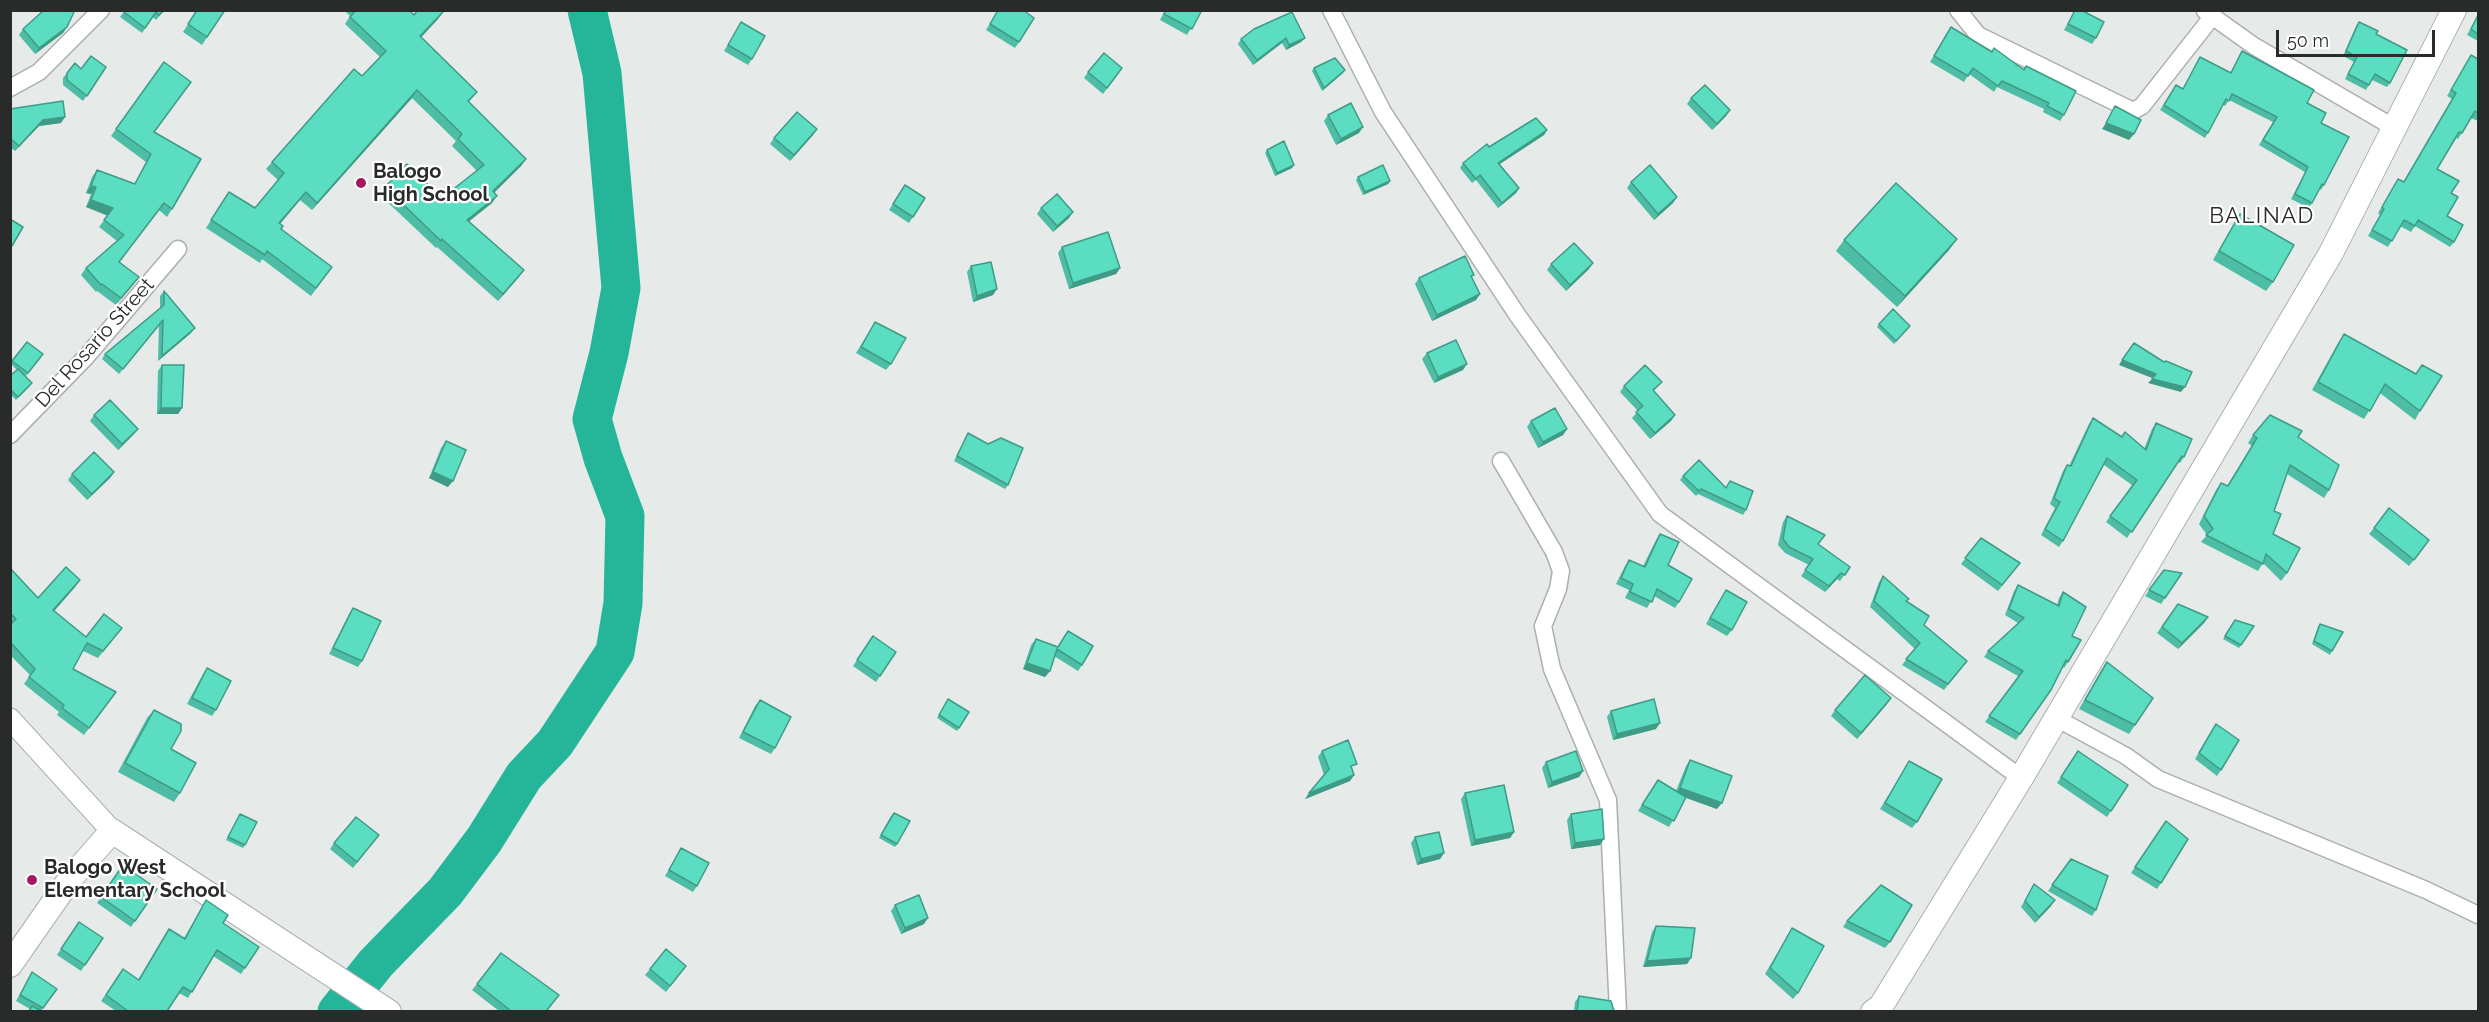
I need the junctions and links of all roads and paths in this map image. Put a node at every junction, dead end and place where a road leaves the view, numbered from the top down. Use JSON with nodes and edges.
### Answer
{"nodes":[{"id":1,"x":100,"y":10,"type":"edge"},
{"id":2,"x":1331,"y":10,"type":"edge"},
{"id":3,"x":1958,"y":10,"type":"edge"},
{"id":4,"x":2454,"y":10,"type":"edge"},
{"id":5,"x":2209,"y":14,"type":"edge"},
{"id":6,"x":10,"y":88,"type":"edge"},
{"id":7,"x":2393,"y":127,"type":"junction"},
{"id":8,"x":178,"y":249,"type":"dead end"},
{"id":9,"x":10,"y":435,"type":"edge"},
{"id":10,"x":1501,"y":461,"type":"dead end"},
{"id":11,"x":2056,"y":718,"type":"junction"},
{"id":12,"x":10,"y":719,"type":"edge"},
{"id":13,"x":2021,"y":778,"type":"junction"},
{"id":14,"x":112,"y":831,"type":"junction"},
{"id":15,"x":2478,"y":915,"type":"edge"},
{"id":16,"x":10,"y":965,"type":"edge"},
{"id":17,"x":389,"y":1011,"type":"edge"},
{"id":18,"x":1618,"y":1011,"type":"edge"},
{"id":19,"x":1873,"y":1011,"type":"edge"}],
"edges":[{"from":1,"to":6,"type":"street"},
{"from":2,"to":13,"type":"street"},
{"from":3,"to":5,"type":"street"},
{"from":4,"to":7,"type":"main road"},
{"from":5,"to":7,"type":"street"},
{"from":7,"to":11,"type":"main road"},
{"from":8,"to":9,"type":"street","name":"Del Rosario Street"},
{"from":10,"to":18,"type":"street"},
{"from":11,"to":13,"type":"main road"},
{"from":11,"to":15,"type":"street"},
{"from":12,"to":14,"type":"street"},
{"from":13,"to":19,"type":"main road"},
{"from":14,"to":16,"type":"main road"},
{"from":14,"to":17,"type":"main road"}]}
